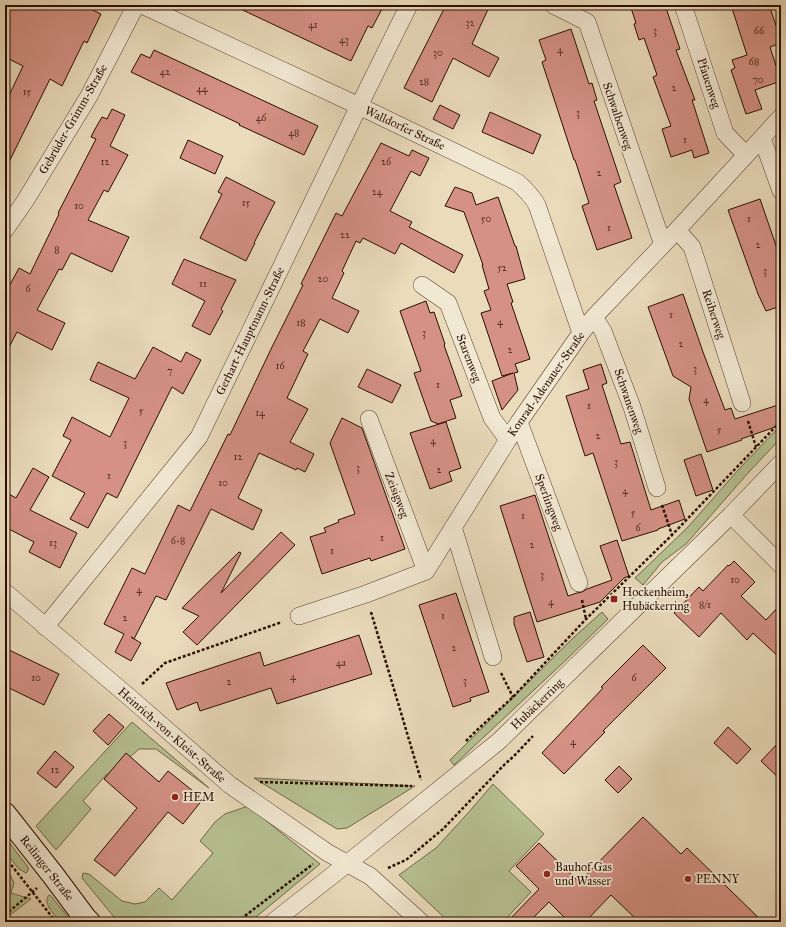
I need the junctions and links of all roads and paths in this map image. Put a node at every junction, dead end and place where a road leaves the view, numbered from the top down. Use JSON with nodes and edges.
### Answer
{"nodes":[{"id":1,"x":136,"y":5,"type":"edge"},
{"id":2,"x":142,"y":5,"type":"edge"},
{"id":3,"x":409,"y":5,"type":"edge"},
{"id":4,"x":553,"y":5,"type":"edge"},
{"id":5,"x":683,"y":5,"type":"edge"},
{"id":6,"x":359,"y":106,"type":"junction"},
{"id":7,"x":781,"y":117,"type":"edge"},
{"id":8,"x":762,"y":138,"type":"junction"},
{"id":9,"x":746,"y":155,"type":"junction"},
{"id":10,"x":781,"y":191,"type":"edge"},
{"id":11,"x":5,"y":230,"type":"edge"},
{"id":12,"x":677,"y":230,"type":"junction"},
{"id":13,"x":663,"y":245,"type":"junction"},
{"id":14,"x":422,"y":285,"type":"dead end"},
{"id":15,"x":594,"y":317,"type":"junction"},
{"id":16,"x":581,"y":333,"type":"junction"},
{"id":17,"x":742,"y":403,"type":"joint"},
{"id":18,"x":369,"y":419,"type":"dead end"},
{"id":19,"x":781,"y":421,"type":"edge"},
{"id":20,"x":519,"y":422,"type":"junction"},
{"id":21,"x":508,"y":440,"type":"junction"},
{"id":22,"x":756,"y":447,"type":"junction"},
{"id":23,"x":781,"y":463,"type":"edge"},
{"id":24,"x":657,"y":488,"type":"joint"},
{"id":25,"x":731,"y":515,"type":"junction"},
{"id":26,"x":453,"y":527,"type":"junction"},
{"id":27,"x":672,"y":535,"type":"junction"},
{"id":28,"x":781,"y":565,"type":"edge"},
{"id":29,"x":426,"y":571,"type":"junction"},
{"id":30,"x":579,"y":583,"type":"dead end"},
{"id":31,"x":5,"y":592,"type":"edge"},
{"id":32,"x":366,"y":594,"type":"junction"},
{"id":33,"x":299,"y":616,"type":"joint"},
{"id":34,"x":45,"y":626,"type":"junction"},
{"id":35,"x":493,"y":656,"type":"joint"},
{"id":36,"x":128,"y":696,"type":"junction"},
{"id":37,"x":513,"y":698,"type":"junction"},
{"id":38,"x":466,"y":742,"type":"dead end"},
{"id":39,"x":257,"y":782,"type":"dead end"},
{"id":40,"x":415,"y":786,"type":"dead end"},
{"id":41,"x":423,"y":786,"type":"dead end"},
{"id":42,"x":5,"y":814,"type":"edge"},
{"id":43,"x":328,"y":853,"type":"junction"},
{"id":44,"x":5,"y":857,"type":"edge"},
{"id":45,"x":348,"y":863,"type":"junction"},
{"id":46,"x":32,"y":892,"type":"junction"},
{"id":47,"x":5,"y":914,"type":"edge"},
{"id":48,"x":56,"y":922,"type":"edge"},
{"id":49,"x":89,"y":922,"type":"edge"},
{"id":50,"x":237,"y":922,"type":"edge"},
{"id":51,"x":273,"y":922,"type":"edge"},
{"id":52,"x":421,"y":922,"type":"edge"}],
"edges":[{"from":1,"to":11,"type":"street","name":"Gebrüder-Grimm-Straße"},
{"from":2,"to":6,"type":"street","name":"Walldorfer Straße"},
{"from":3,"to":6,"type":"street","name":"Gerhart-Hauptmann-Straße"},
{"from":4,"to":13,"type":"street","name":"Schwalbenweg"},
{"from":5,"to":9,"type":"street","name":"Pfauenweg"},
{"from":6,"to":16,"type":"street","name":"Walldorfer Straße"},
{"from":6,"to":34,"type":"street","name":"Gerhart-Hauptmann-Straße"},
{"from":7,"to":8,"type":"street","name":"Konrad-Adenauer-Straße"},
{"from":8,"to":9,"type":"street","name":"Konrad-Adenauer-Straße"},
{"from":8,"to":10,"type":"street"},
{"from":9,"to":12,"type":"street","name":"Konrad-Adenauer-Straße"},
{"from":12,"to":13,"type":"street","name":"Konrad-Adenauer-Straße"},
{"from":12,"to":17,"type":"street","name":"Reiherweg"},
{"from":13,"to":15,"type":"street","name":"Konrad-Adenauer-Straße"},
{"from":14,"to":21,"type":"street","name":"Starenweg"},
{"from":15,"to":16,"type":"street","name":"Konrad-Adenauer-Straße"},
{"from":15,"to":24,"type":"street","name":"Schwanenweg"},
{"from":16,"to":20,"type":"street","name":"Konrad-Adenauer-Straße"},
{"from":17,"to":22,"type":"path"},
{"from":18,"to":29,"type":"street","name":"Zeisigweg"},
{"from":19,"to":22,"type":"path"},
{"from":20,"to":21,"type":"street","name":"Konrad-Adenauer-Straße"},
{"from":20,"to":30,"type":"street","name":"Sperlingweg"},
{"from":21,"to":26,"type":"street","name":"Konrad-Adenauer-Straße"},
{"from":22,"to":27,"type":"path"},
{"from":23,"to":25,"type":"street","name":"Hubäckerring"},
{"from":24,"to":27,"type":"path"},
{"from":25,"to":28,"type":"street"},
{"from":25,"to":45,"type":"street","name":"Hubäckerring"},
{"from":26,"to":29,"type":"street","name":"Konrad-Adenauer-Straße"},
{"from":26,"to":35,"type":"street"},
{"from":27,"to":37,"type":"path"},
{"from":29,"to":32,"type":"street"},
{"from":31,"to":34,"type":"street","name":"Heinrich-von-Kleist-Straße"},
{"from":32,"to":33,"type":"street"},
{"from":32,"to":41,"type":"path"},
{"from":33,"to":36,"type":"path"},
{"from":34,"to":36,"type":"street","name":"Heinrich-von-Kleist-Straße"},
{"from":35,"to":37,"type":"path"},
{"from":36,"to":43,"type":"street","name":"Heinrich-von-Kleist-Straße"},
{"from":37,"to":38,"type":"path"},
{"from":39,"to":40,"type":"path"},
{"from":42,"to":49,"type":"main road","name":"Reilinger Straße"},
{"from":43,"to":45,"type":"street","name":"Heinrich-von-Kleist-Straße"},
{"from":43,"to":50,"type":"path"},
{"from":44,"to":46,"type":"path"},
{"from":45,"to":51,"type":"street","name":"Hubäckerring"},
{"from":45,"to":52,"type":"street","name":"Heinrich-von-Kleist-Straße"},
{"from":46,"to":47,"type":"path"},
{"from":46,"to":48,"type":"path"}]}
